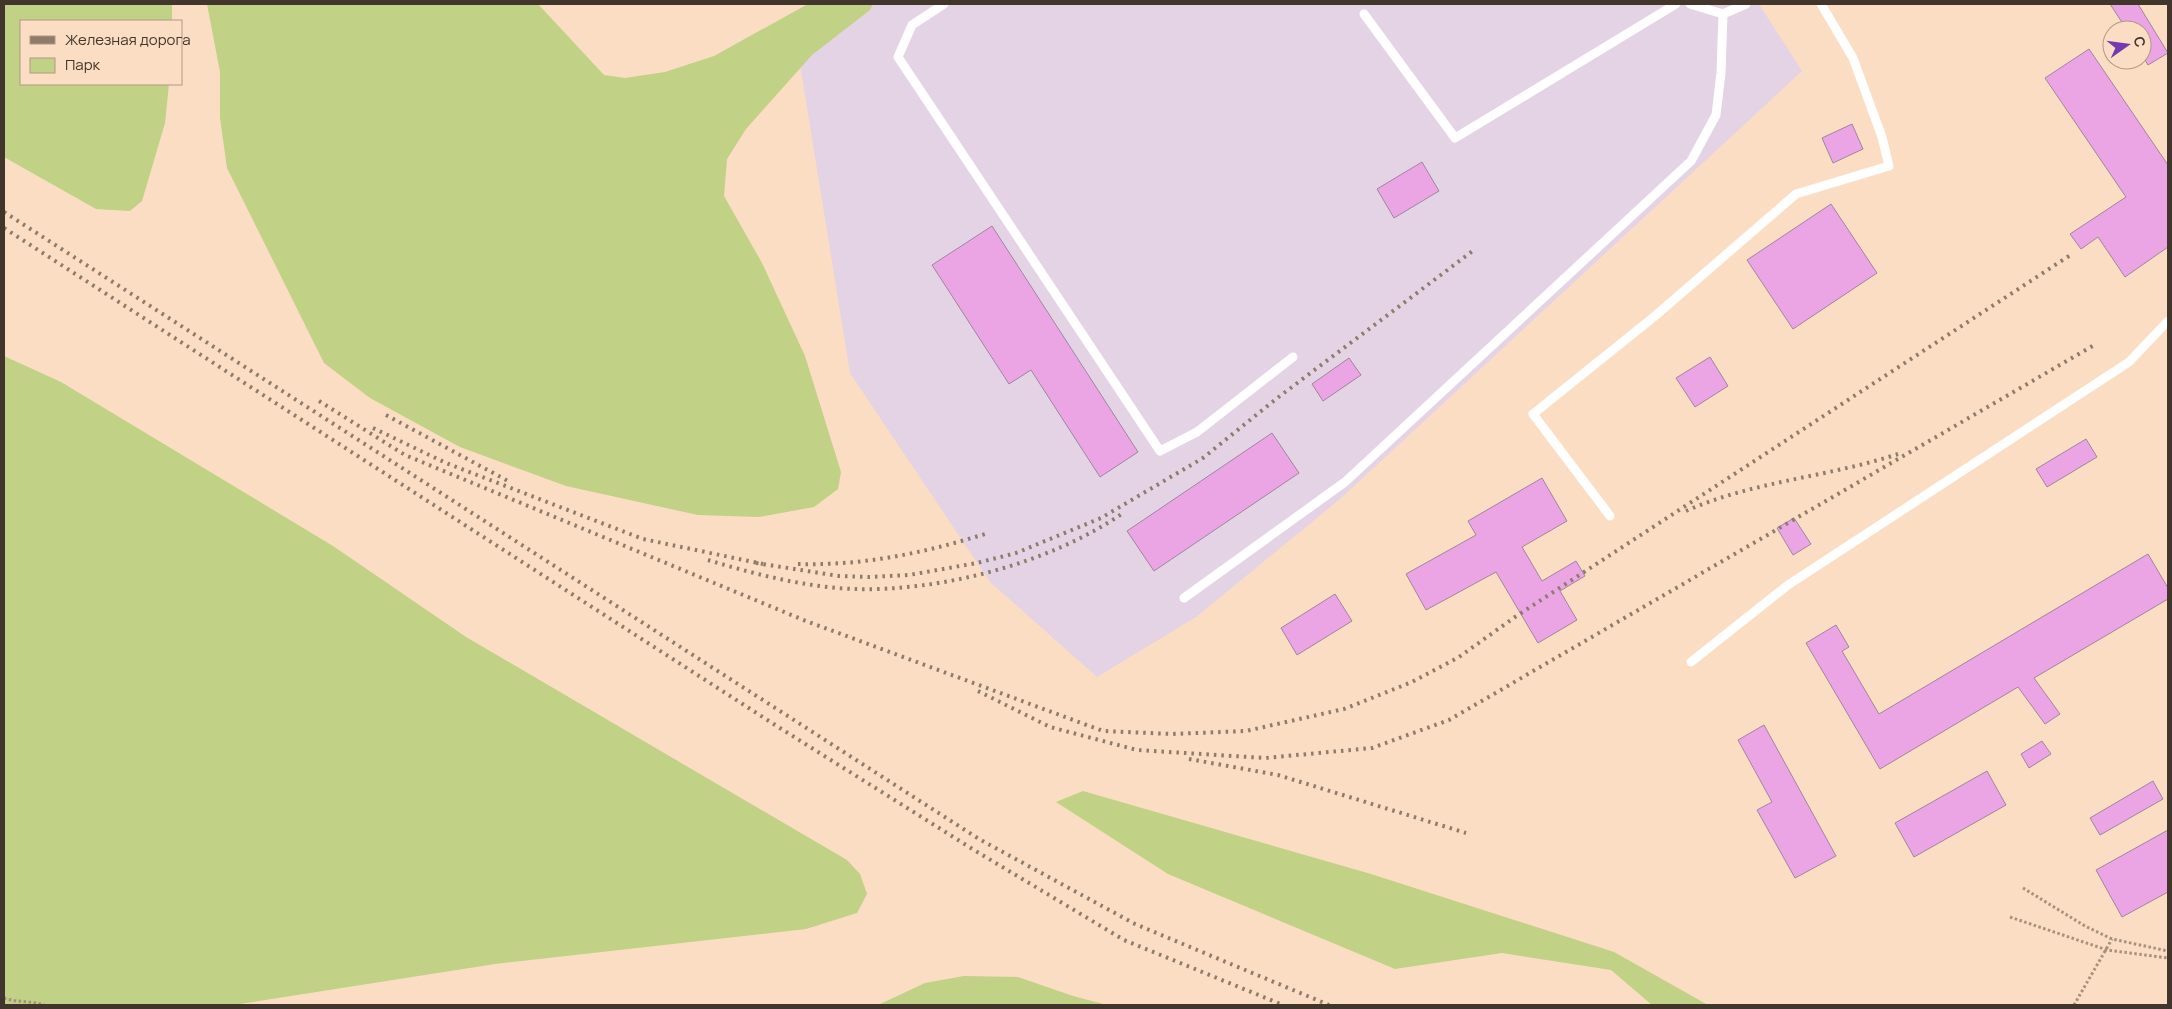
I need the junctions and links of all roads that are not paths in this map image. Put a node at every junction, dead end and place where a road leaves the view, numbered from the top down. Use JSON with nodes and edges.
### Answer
{"nodes":[{"id":1,"x":944,"y":4,"type":"edge"},
{"id":2,"x":1676,"y":4,"type":"edge"},
{"id":3,"x":1690,"y":4,"type":"edge"},
{"id":4,"x":1746,"y":4,"type":"edge"},
{"id":5,"x":1822,"y":4,"type":"edge"},
{"id":6,"x":1364,"y":14,"type":"dead end"},
{"id":7,"x":1724,"y":14,"type":"junction"},
{"id":8,"x":2168,"y":321,"type":"edge"},
{"id":9,"x":1293,"y":357,"type":"dead end"},
{"id":10,"x":1610,"y":516,"type":"dead end"},
{"id":11,"x":1184,"y":598,"type":"dead end"},
{"id":12,"x":1691,"y":662,"type":"dead end"}],
"edges":[{"from":1,"to":9,"type":"lane"},
{"from":2,"to":6,"type":"lane"},
{"from":3,"to":7,"type":"lane"},
{"from":4,"to":7,"type":"lane"},
{"from":5,"to":10,"type":"lane"},
{"from":7,"to":11,"type":"lane"},
{"from":8,"to":12,"type":"lane"}]}
